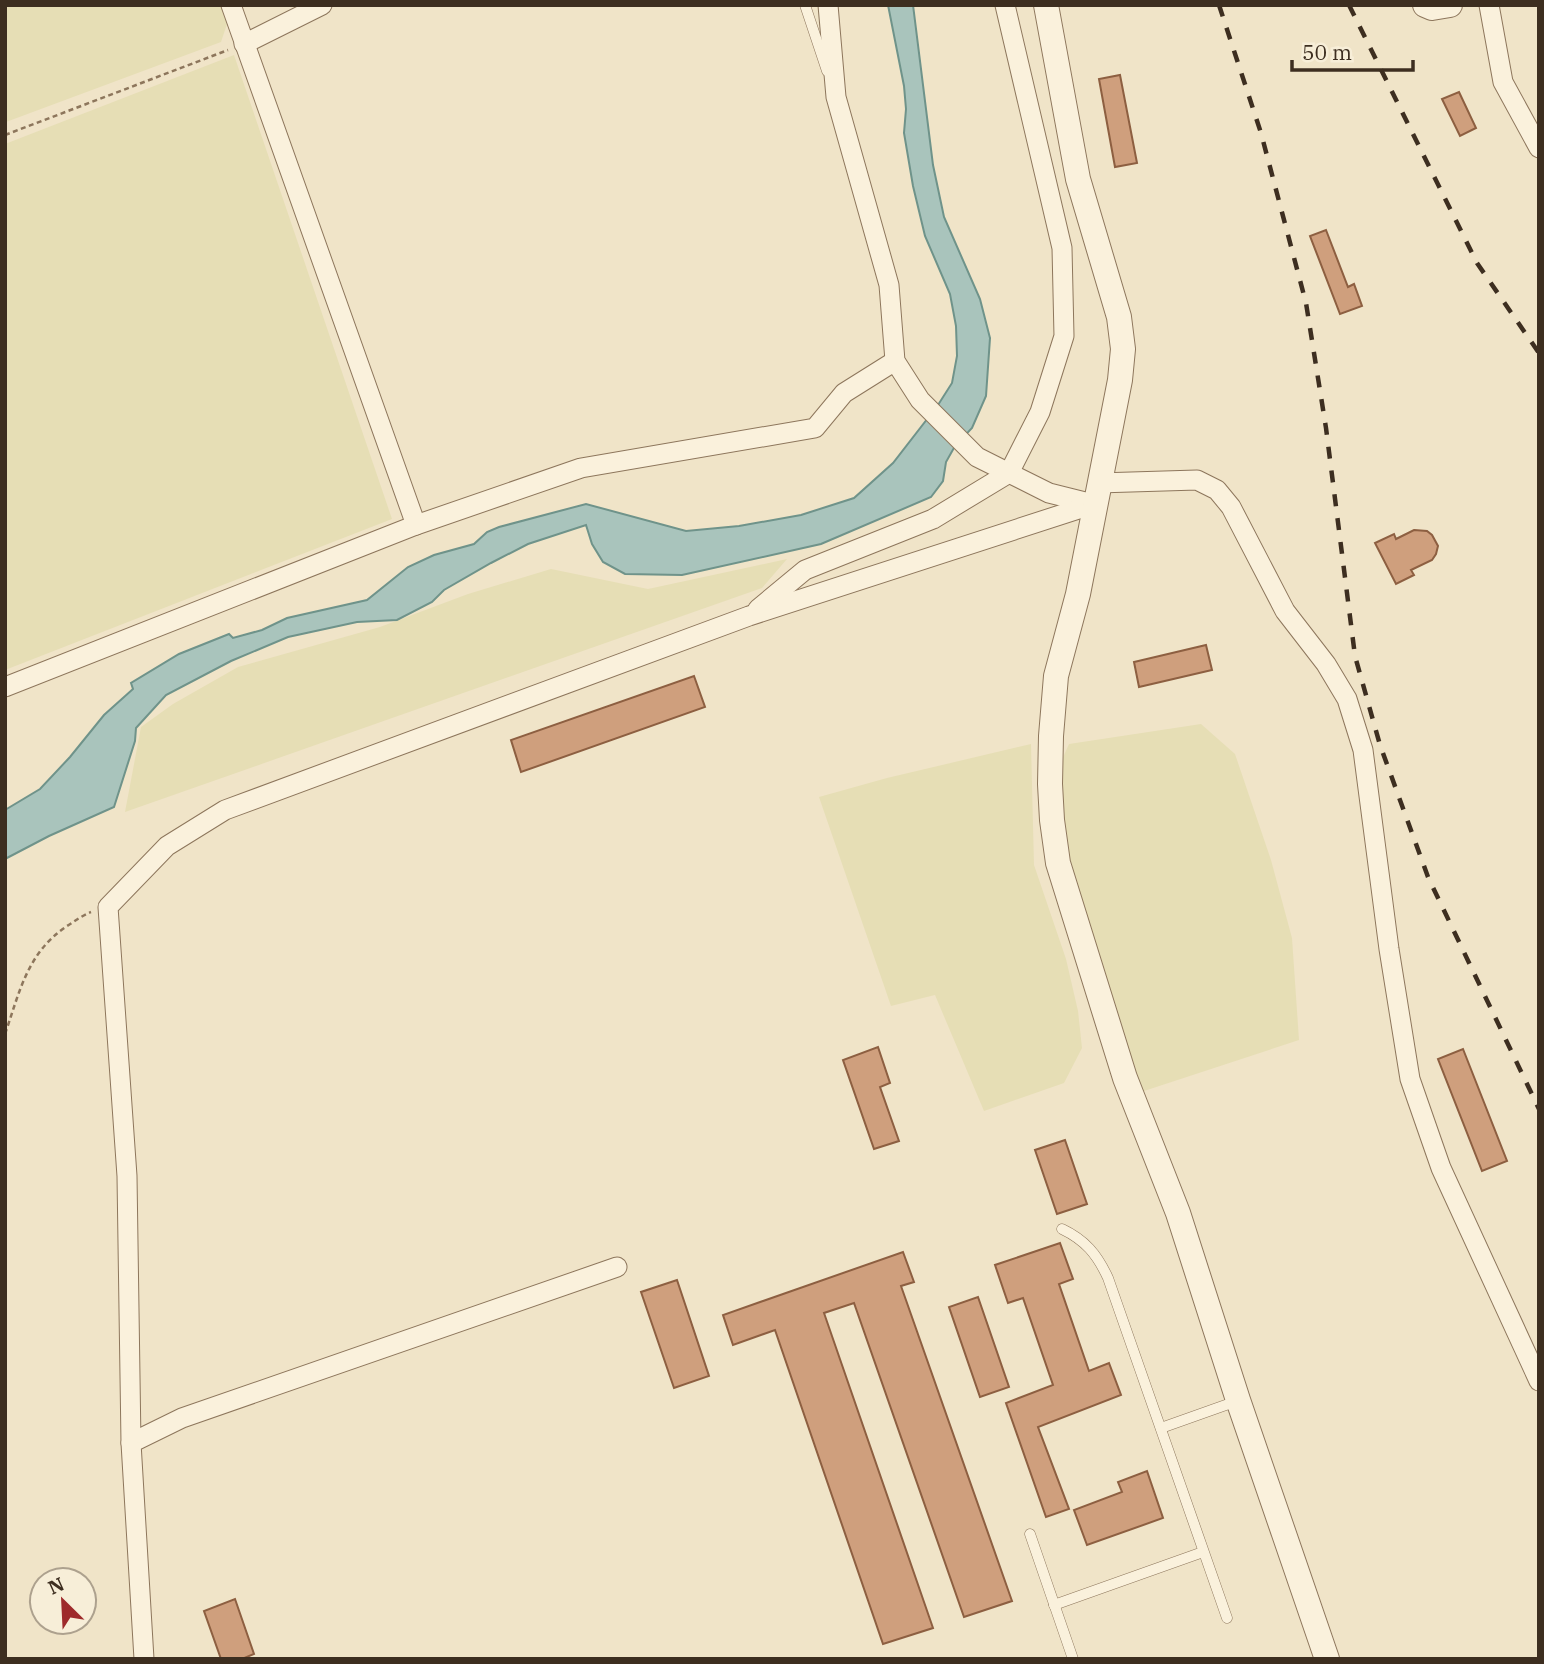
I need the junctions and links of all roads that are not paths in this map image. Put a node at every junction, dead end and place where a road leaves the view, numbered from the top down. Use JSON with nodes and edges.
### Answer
{"nodes":[{"id":1,"x":231,"y":5,"type":"edge"},
{"id":2,"x":322,"y":5,"type":"edge"},
{"id":3,"x":805,"y":5,"type":"edge"},
{"id":4,"x":828,"y":5,"type":"edge"},
{"id":5,"x":1005,"y":5,"type":"edge"},
{"id":6,"x":1046,"y":5,"type":"edge"},
{"id":7,"x":1425,"y":5,"type":"edge"},
{"id":8,"x":1450,"y":5,"type":"edge"},
{"id":9,"x":1489,"y":5,"type":"edge"},
{"id":10,"x":244,"y":44,"type":"junction"},
{"id":11,"x":836,"y":97,"type":"junction"},
{"id":12,"x":1539,"y":148,"type":"edge"},
{"id":13,"x":895,"y":361,"type":"junction"},
{"id":14,"x":1009,"y":472,"type":"junction"},
{"id":15,"x":1096,"y":494,"type":"junction"},
{"id":16,"x":416,"y":525,"type":"junction"},
{"id":17,"x":749,"y":616,"type":"junction"},
{"id":18,"x":5,"y":687,"type":"edge"},
{"id":19,"x":1062,"y":1228,"type":"dead end"},
{"id":20,"x":617,"y":1267,"type":"dead end"},
{"id":21,"x":1539,"y":1381,"type":"edge"},
{"id":22,"x":1238,"y":1400,"type":"junction"},
{"id":23,"x":1161,"y":1428,"type":"junction"},
{"id":24,"x":131,"y":1443,"type":"junction"},
{"id":25,"x":1030,"y":1534,"type":"dead end"},
{"id":26,"x":1203,"y":1552,"type":"junction"},
{"id":27,"x":1054,"y":1605,"type":"junction"},
{"id":28,"x":1227,"y":1618,"type":"dead end"},
{"id":29,"x":144,"y":1659,"type":"edge"},
{"id":30,"x":1073,"y":1659,"type":"edge"},
{"id":31,"x":1327,"y":1659,"type":"edge"}],
"edges":[{"from":1,"to":10,"type":"street"},
{"from":2,"to":10,"type":"street"},
{"from":3,"to":11,"type":"lane"},
{"from":4,"to":11,"type":"street"},
{"from":5,"to":14,"type":"street"},
{"from":6,"to":15,"type":"street"},
{"from":7,"to":8,"type":"street"},
{"from":9,"to":12,"type":"street"},
{"from":10,"to":16,"type":"street"},
{"from":11,"to":13,"type":"street"},
{"from":13,"to":14,"type":"street"},
{"from":13,"to":16,"type":"street"},
{"from":14,"to":15,"type":"street"},
{"from":14,"to":17,"type":"street"},
{"from":15,"to":17,"type":"street"},
{"from":15,"to":21,"type":"street"},
{"from":15,"to":22,"type":"street"},
{"from":16,"to":18,"type":"street"},
{"from":17,"to":24,"type":"street"},
{"from":19,"to":23,"type":"lane"},
{"from":20,"to":24,"type":"street"},
{"from":22,"to":23,"type":"lane"},
{"from":22,"to":31,"type":"street"},
{"from":23,"to":26,"type":"lane"},
{"from":24,"to":29,"type":"street"},
{"from":25,"to":27,"type":"lane"},
{"from":26,"to":27,"type":"lane"},
{"from":26,"to":28,"type":"lane"},
{"from":27,"to":30,"type":"lane"}]}
